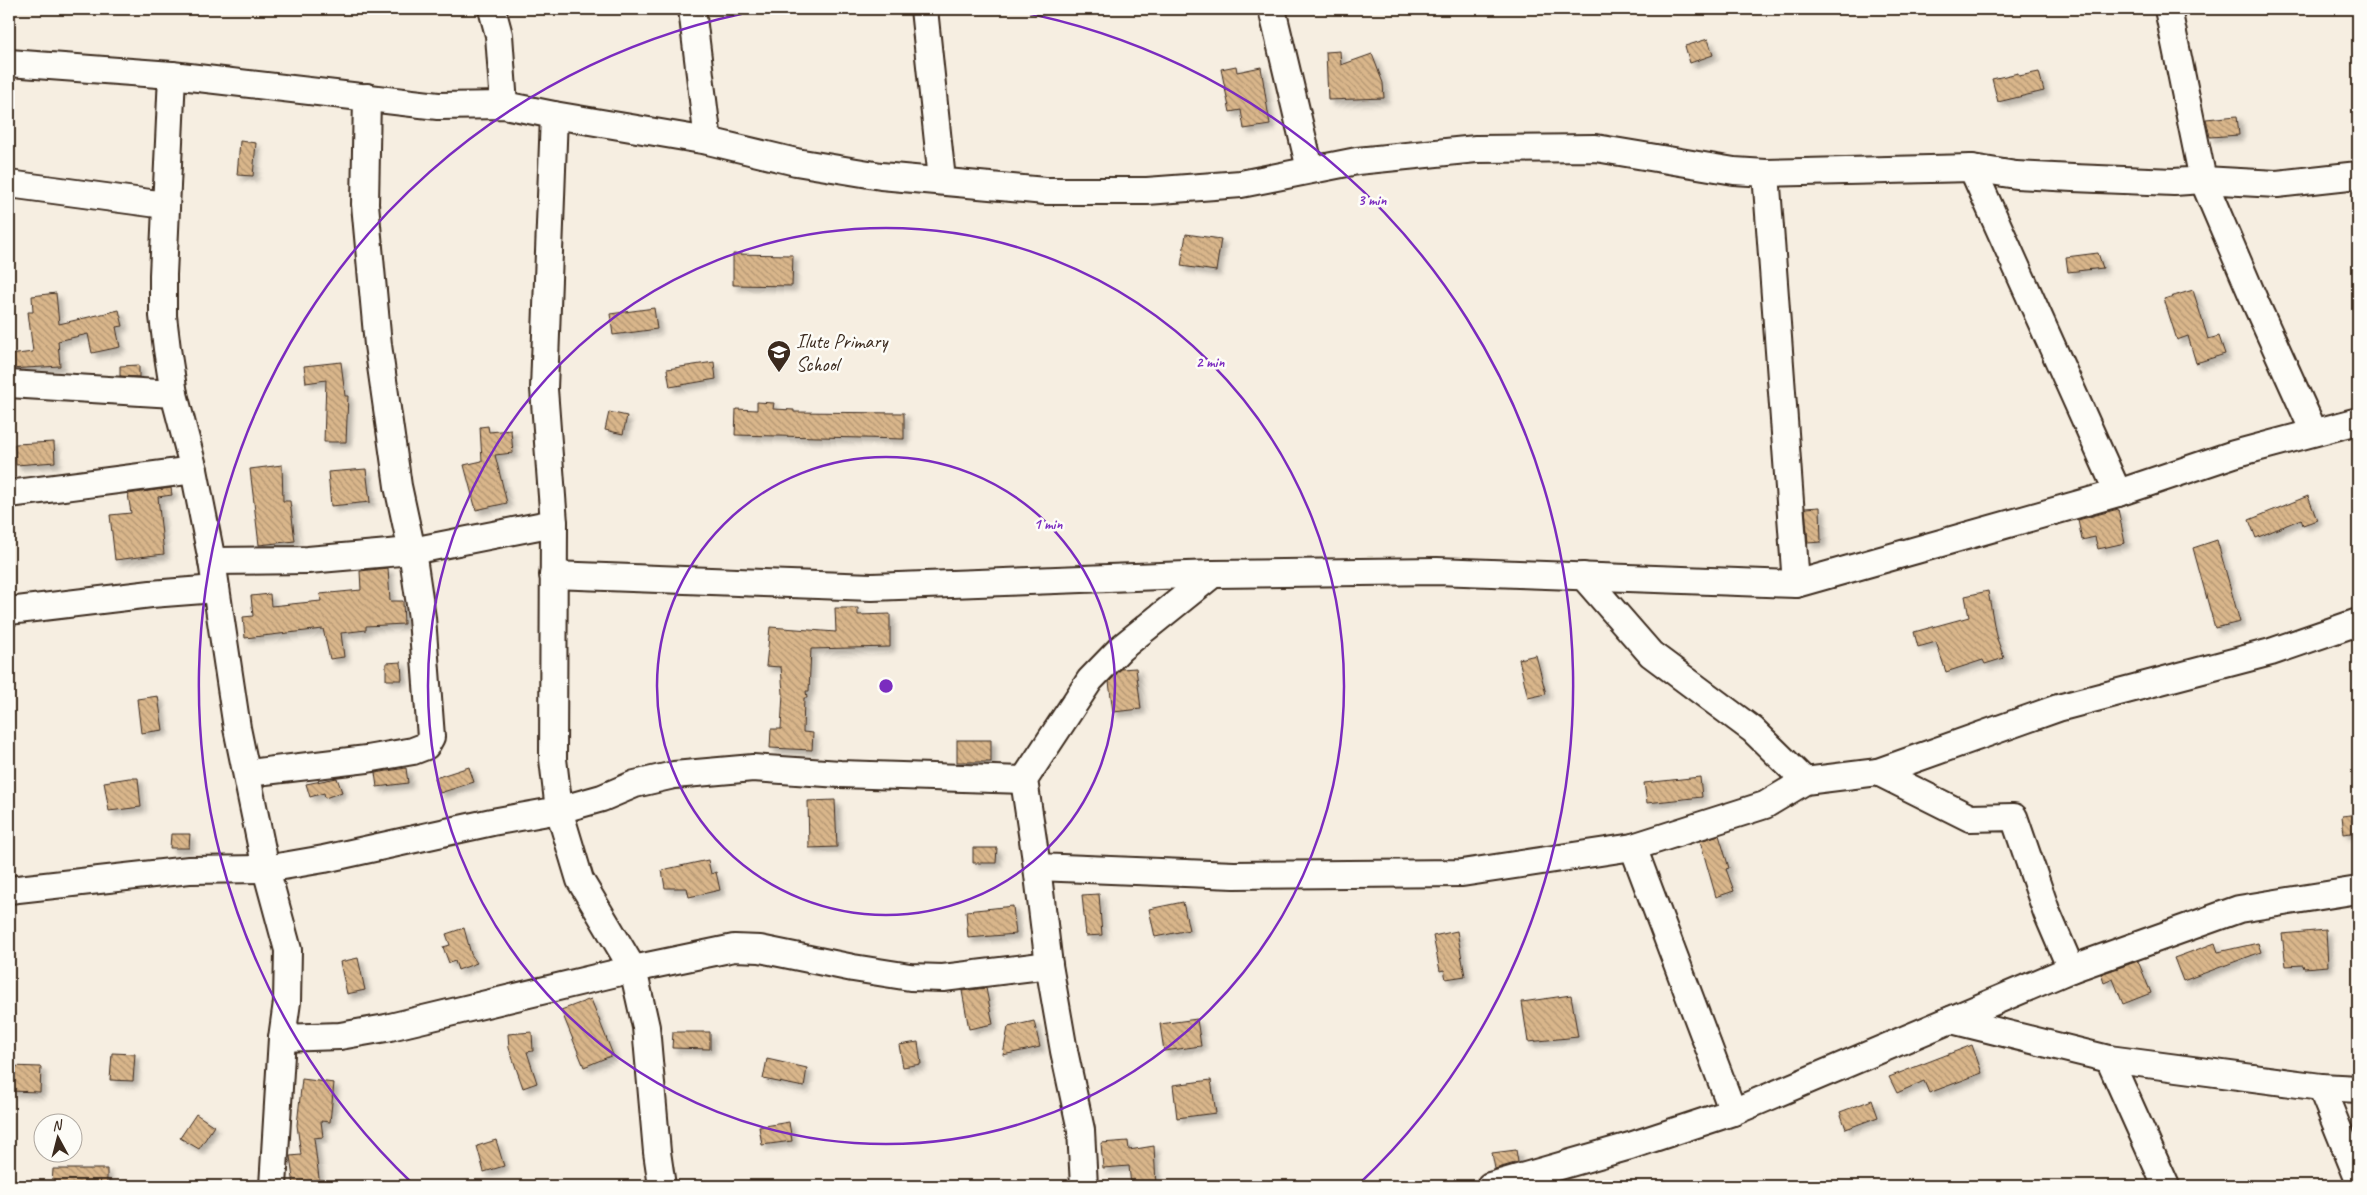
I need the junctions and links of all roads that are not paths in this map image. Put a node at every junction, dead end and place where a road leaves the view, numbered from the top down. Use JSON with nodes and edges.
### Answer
{"nodes":[{"id":1,"x":492,"y":9,"type":"edge"},
{"id":2,"x":692,"y":9,"type":"edge"},
{"id":3,"x":924,"y":9,"type":"edge"},
{"id":4,"x":1272,"y":9,"type":"edge"},
{"id":5,"x":2168,"y":9,"type":"edge"},
{"id":6,"x":9,"y":63,"type":"edge"},
{"id":7,"x":172,"y":75,"type":"junction"},
{"id":8,"x":367,"y":97,"type":"junction"},
{"id":9,"x":504,"y":105,"type":"junction"},
{"id":10,"x":554,"y":116,"type":"junction"},
{"id":11,"x":708,"y":141,"type":"junction"},
{"id":12,"x":1972,"y":168,"type":"junction"},
{"id":13,"x":1310,"y":169,"type":"junction"},
{"id":14,"x":1766,"y":173,"type":"junction"},
{"id":15,"x":2358,"y":175,"type":"edge"},
{"id":16,"x":942,"y":180,"type":"junction"},
{"id":17,"x":2203,"y":180,"type":"junction"},
{"id":18,"x":9,"y":184,"type":"edge"},
{"id":19,"x":165,"y":205,"type":"junction"},
{"id":20,"x":9,"y":384,"type":"edge"},
{"id":21,"x":174,"y":394,"type":"junction"},
{"id":22,"x":2358,"y":421,"type":"edge"},
{"id":23,"x":2314,"y":432,"type":"junction"},
{"id":24,"x":194,"y":470,"type":"junction"},
{"id":25,"x":2118,"y":493,"type":"junction"},
{"id":26,"x":9,"y":494,"type":"edge"},
{"id":27,"x":554,"y":523,"type":"junction"},
{"id":28,"x":412,"y":551,"type":"junction"},
{"id":29,"x":212,"y":561,"type":"junction"},
{"id":30,"x":1213,"y":574,"type":"junction"},
{"id":31,"x":553,"y":575,"type":"junction"},
{"id":32,"x":1583,"y":576,"type":"junction"},
{"id":33,"x":1796,"y":584,"type":"junction"},
{"id":34,"x":216,"y":589,"type":"junction"},
{"id":35,"x":9,"y":611,"type":"edge"},
{"id":36,"x":2358,"y":622,"type":"edge"},
{"id":37,"x":1878,"y":772,"type":"junction"},
{"id":38,"x":248,"y":773,"type":"junction"},
{"id":39,"x":1024,"y":780,"type":"junction"},
{"id":40,"x":1805,"y":782,"type":"junction"},
{"id":41,"x":559,"y":810,"type":"junction"},
{"id":42,"x":1633,"y":846,"type":"junction"},
{"id":43,"x":1037,"y":867,"type":"junction"},
{"id":44,"x":266,"y":869,"type":"junction"},
{"id":45,"x":9,"y":890,"type":"edge"},
{"id":46,"x":2357,"y":896,"type":"edge"},
{"id":47,"x":1049,"y":965,"type":"junction"},
{"id":48,"x":633,"y":969,"type":"junction"},
{"id":49,"x":2071,"y":969,"type":"junction"},
{"id":50,"x":1951,"y":1020,"type":"junction"},
{"id":51,"x":282,"y":1038,"type":"junction"},
{"id":52,"x":2109,"y":1059,"type":"junction"},
{"id":53,"x":2321,"y":1087,"type":"junction"},
{"id":54,"x":2358,"y":1089,"type":"edge"},
{"id":55,"x":1733,"y":1112,"type":"junction"},
{"id":56,"x":2358,"y":1178,"type":"edge"},
{"id":57,"x":274,"y":1186,"type":"edge"},
{"id":58,"x":662,"y":1186,"type":"edge"},
{"id":59,"x":1084,"y":1186,"type":"edge"},
{"id":60,"x":1490,"y":1186,"type":"edge"},
{"id":61,"x":2166,"y":1186,"type":"edge"}],
"edges":[{"from":1,"to":9,"type":"street"},
{"from":2,"to":11,"type":"street"},
{"from":3,"to":16,"type":"street"},
{"from":4,"to":13,"type":"street"},
{"from":5,"to":17,"type":"street"},
{"from":6,"to":7,"type":"street"},
{"from":7,"to":8,"type":"street"},
{"from":7,"to":19,"type":"street"},
{"from":8,"to":9,"type":"street"},
{"from":8,"to":28,"type":"street"},
{"from":9,"to":10,"type":"street"},
{"from":10,"to":11,"type":"street"},
{"from":10,"to":27,"type":"street"},
{"from":11,"to":16,"type":"street"},
{"from":12,"to":14,"type":"street"},
{"from":12,"to":17,"type":"street"},
{"from":12,"to":25,"type":"street"},
{"from":13,"to":14,"type":"street"},
{"from":13,"to":16,"type":"street"},
{"from":14,"to":33,"type":"street"},
{"from":15,"to":17,"type":"street"},
{"from":17,"to":23,"type":"street"},
{"from":18,"to":19,"type":"street"},
{"from":19,"to":21,"type":"street"},
{"from":20,"to":21,"type":"street"},
{"from":21,"to":24,"type":"street"},
{"from":22,"to":23,"type":"street"},
{"from":23,"to":25,"type":"street"},
{"from":24,"to":26,"type":"street"},
{"from":24,"to":29,"type":"street"},
{"from":25,"to":33,"type":"street"},
{"from":27,"to":28,"type":"street"},
{"from":27,"to":31,"type":"street"},
{"from":28,"to":29,"type":"street"},
{"from":28,"to":38,"type":"street"},
{"from":29,"to":34,"type":"street"},
{"from":30,"to":31,"type":"street"},
{"from":30,"to":32,"type":"street"},
{"from":30,"to":39,"type":"street"},
{"from":31,"to":41,"type":"street"},
{"from":32,"to":33,"type":"street"},
{"from":32,"to":40,"type":"street"},
{"from":34,"to":35,"type":"street"},
{"from":34,"to":38,"type":"street"},
{"from":36,"to":37,"type":"street"},
{"from":37,"to":40,"type":"street"},
{"from":37,"to":49,"type":"street"},
{"from":38,"to":44,"type":"street"},
{"from":39,"to":41,"type":"street"},
{"from":39,"to":43,"type":"street"},
{"from":40,"to":42,"type":"street"},
{"from":41,"to":44,"type":"street"},
{"from":41,"to":48,"type":"street"},
{"from":42,"to":43,"type":"street"},
{"from":42,"to":55,"type":"street"},
{"from":43,"to":47,"type":"street"},
{"from":44,"to":45,"type":"street"},
{"from":44,"to":51,"type":"street"},
{"from":46,"to":49,"type":"street"},
{"from":47,"to":48,"type":"street"},
{"from":47,"to":59,"type":"street"},
{"from":48,"to":51,"type":"street"},
{"from":48,"to":58,"type":"street"},
{"from":49,"to":50,"type":"street"},
{"from":50,"to":52,"type":"street"},
{"from":50,"to":55,"type":"street"},
{"from":51,"to":57,"type":"street"},
{"from":52,"to":53,"type":"street"},
{"from":52,"to":61,"type":"street"},
{"from":53,"to":54,"type":"street"},
{"from":53,"to":56,"type":"street"},
{"from":55,"to":60,"type":"street"}]}
